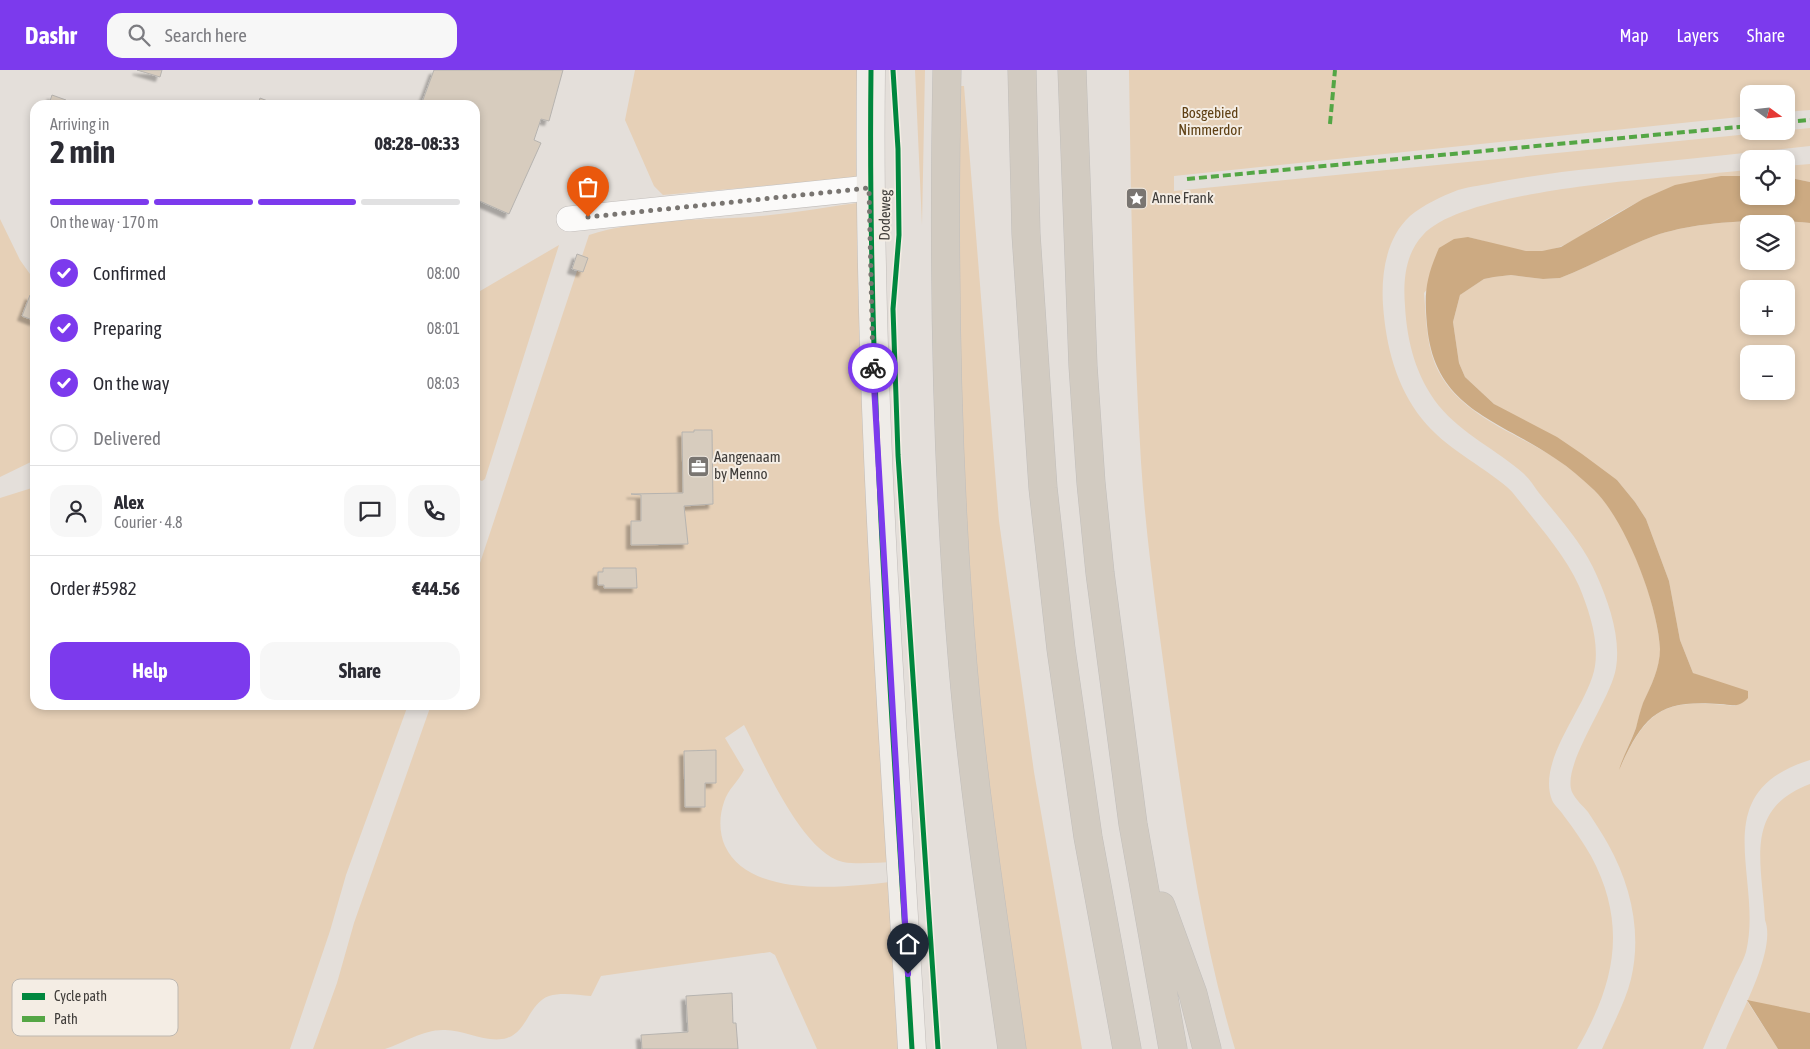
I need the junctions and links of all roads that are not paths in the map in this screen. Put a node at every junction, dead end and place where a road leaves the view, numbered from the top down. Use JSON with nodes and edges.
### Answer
{"nodes":[{"id":1,"x":871,"y":70,"type":"edge"},
{"id":2,"x":948,"y":70,"type":"edge"},
{"id":3,"x":1072,"y":70,"type":"edge"},
{"id":4,"x":1022,"y":72,"type":"edge"},
{"id":5,"x":869,"y":188,"type":"junction"},
{"id":6,"x":569,"y":219,"type":"dead end"},
{"id":7,"x":1132,"y":824,"type":"junction"},
{"id":8,"x":912,"y":1049,"type":"edge"},
{"id":9,"x":1012,"y":1049,"type":"edge"},
{"id":10,"x":1127,"y":1049,"type":"edge"},
{"id":11,"x":1174,"y":1049,"type":"edge"},
{"id":12,"x":1207,"y":1049,"type":"edge"}],
"edges":[{"from":1,"to":5,"type":"street","name":"Dodeweg"},
{"from":2,"to":9,"type":"highway"},
{"from":3,"to":7,"type":"highway"},
{"from":4,"to":10,"type":"highway"},
{"from":5,"to":6,"type":"street"},
{"from":5,"to":8,"type":"street","name":"Dodeweg"},
{"from":7,"to":11,"type":"highway"},
{"from":7,"to":12,"type":"highway"}]}
